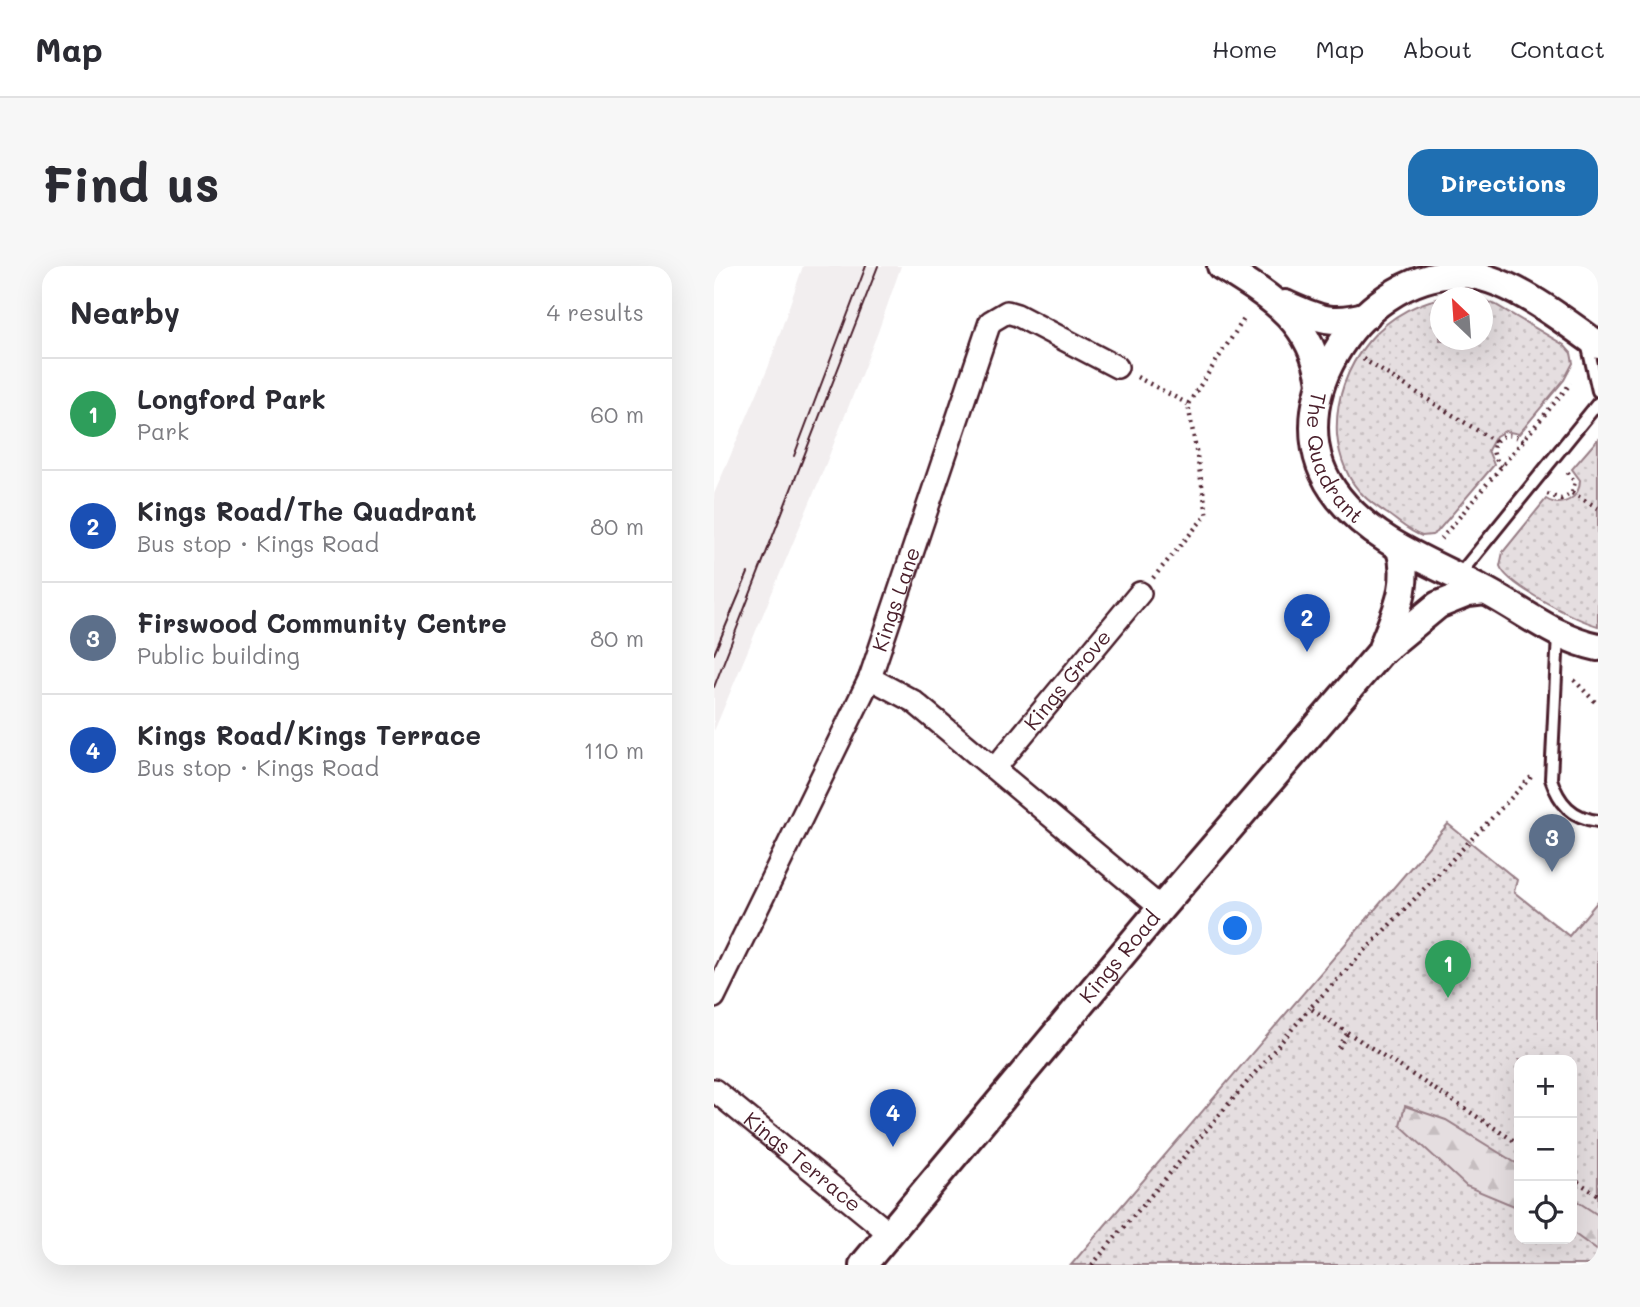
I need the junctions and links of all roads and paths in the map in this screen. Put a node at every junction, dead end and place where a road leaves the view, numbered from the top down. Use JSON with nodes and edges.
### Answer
{"nodes":[{"id":1,"x":1221,"y":266,"type":"edge"},
{"id":2,"x":1261,"y":293,"type":"junction"},
{"id":3,"x":1367,"y":315,"type":"junction"},
{"id":4,"x":1244,"y":319,"type":"dead end"},
{"id":5,"x":1594,"y":339,"type":"edge"},
{"id":6,"x":1341,"y":345,"type":"junction"},
{"id":7,"x":1117,"y":367,"type":"joint"},
{"id":8,"x":1321,"y":383,"type":"junction"},
{"id":9,"x":1571,"y":383,"type":"dead end"},
{"id":10,"x":1598,"y":391,"type":"edge"},
{"id":11,"x":1598,"y":403,"type":"edge"},
{"id":12,"x":1188,"y":404,"type":"junction"},
{"id":13,"x":1523,"y":441,"type":"junction"},
{"id":14,"x":1496,"y":442,"type":"junction"},
{"id":15,"x":1502,"y":466,"type":"junction"},
{"id":16,"x":1566,"y":470,"type":"dead end"},
{"id":17,"x":1572,"y":493,"type":"junction"},
{"id":18,"x":1546,"y":494,"type":"dead end"},
{"id":19,"x":1598,"y":508,"type":"edge"},
{"id":20,"x":1441,"y":539,"type":"dead end"},
{"id":21,"x":1400,"y":549,"type":"junction"},
{"id":22,"x":1457,"y":576,"type":"junction"},
{"id":23,"x":1485,"y":591,"type":"junction"},
{"id":24,"x":1140,"y":593,"type":"joint"},
{"id":25,"x":1558,"y":634,"type":"junction"},
{"id":26,"x":1598,"y":647,"type":"edge"},
{"id":27,"x":1380,"y":653,"type":"junction"},
{"id":28,"x":870,"y":678,"type":"junction"},
{"id":29,"x":1573,"y":678,"type":"dead end"},
{"id":30,"x":1598,"y":705,"type":"edge"},
{"id":31,"x":1551,"y":756,"type":"junction"},
{"id":32,"x":995,"y":768,"type":"junction"},
{"id":33,"x":1598,"y":821,"type":"edge"},
{"id":34,"x":1161,"y":908,"type":"junction"},
{"id":35,"x":714,"y":997,"type":"edge"},
{"id":36,"x":1310,"y":1008,"type":"junction"},
{"id":37,"x":1348,"y":1032,"type":"junction"},
{"id":38,"x":1339,"y":1048,"type":"dead end"},
{"id":39,"x":714,"y":1090,"type":"edge"},
{"id":40,"x":1514,"y":1141,"type":"edge"},
{"id":41,"x":1577,"y":1181,"type":"edge"},
{"id":42,"x":1598,"y":1195,"type":"edge"},
{"id":43,"x":889,"y":1233,"type":"junction"},
{"id":44,"x":863,"y":1265,"type":"edge"},
{"id":45,"x":1092,"y":1265,"type":"edge"}],
"edges":[{"from":1,"to":2,"type":"street"},
{"from":2,"to":3,"type":"street"},
{"from":2,"to":8,"type":"street"},
{"from":3,"to":5,"type":"street","name":"The Quadrant"},
{"from":3,"to":6,"type":"street","name":"The Quadrant"},
{"from":4,"to":12,"type":"path"},
{"from":5,"to":10,"type":"lane"},
{"from":6,"to":8,"type":"street","name":"The Quadrant"},
{"from":6,"to":14,"type":"path"},
{"from":7,"to":12,"type":"path"},
{"from":7,"to":28,"type":"street","name":"Kings Lane"},
{"from":8,"to":21,"type":"street","name":"The Quadrant"},
{"from":9,"to":13,"type":"path"},
{"from":11,"to":22,"type":"lane"},
{"from":12,"to":24,"type":"path"},
{"from":13,"to":14,"type":"path"},
{"from":13,"to":15,"type":"path"},
{"from":14,"to":15,"type":"path"},
{"from":15,"to":20,"type":"path"},
{"from":16,"to":17,"type":"path"},
{"from":17,"to":18,"type":"path"},
{"from":17,"to":19,"type":"path"},
{"from":21,"to":22,"type":"street","name":"The Quadrant"},
{"from":21,"to":27,"type":"street","name":"Kings Road"},
{"from":22,"to":23,"type":"street","name":"The Quadrant"},
{"from":23,"to":25,"type":"street","name":"The Quadrant"},
{"from":23,"to":27,"type":"street","name":"Kings Road"},
{"from":24,"to":32,"type":"street","name":"Kings Grove"},
{"from":25,"to":26,"type":"street","name":"The Quadrant"},
{"from":25,"to":31,"type":"lane"},
{"from":27,"to":34,"type":"street","name":"Kings Road"},
{"from":28,"to":32,"type":"street"},
{"from":28,"to":35,"type":"street","name":"Kings Lane"},
{"from":29,"to":30,"type":"path"},
{"from":31,"to":33,"type":"lane"},
{"from":31,"to":36,"type":"path"},
{"from":32,"to":34,"type":"street"},
{"from":34,"to":43,"type":"street","name":"Kings Road"},
{"from":36,"to":37,"type":"path"},
{"from":36,"to":45,"type":"path"},
{"from":37,"to":38,"type":"path"},
{"from":37,"to":40,"type":"path"},
{"from":39,"to":43,"type":"street","name":"Kings Terrace"},
{"from":41,"to":42,"type":"path"},
{"from":43,"to":44,"type":"street","name":"Kings Road"}]}
